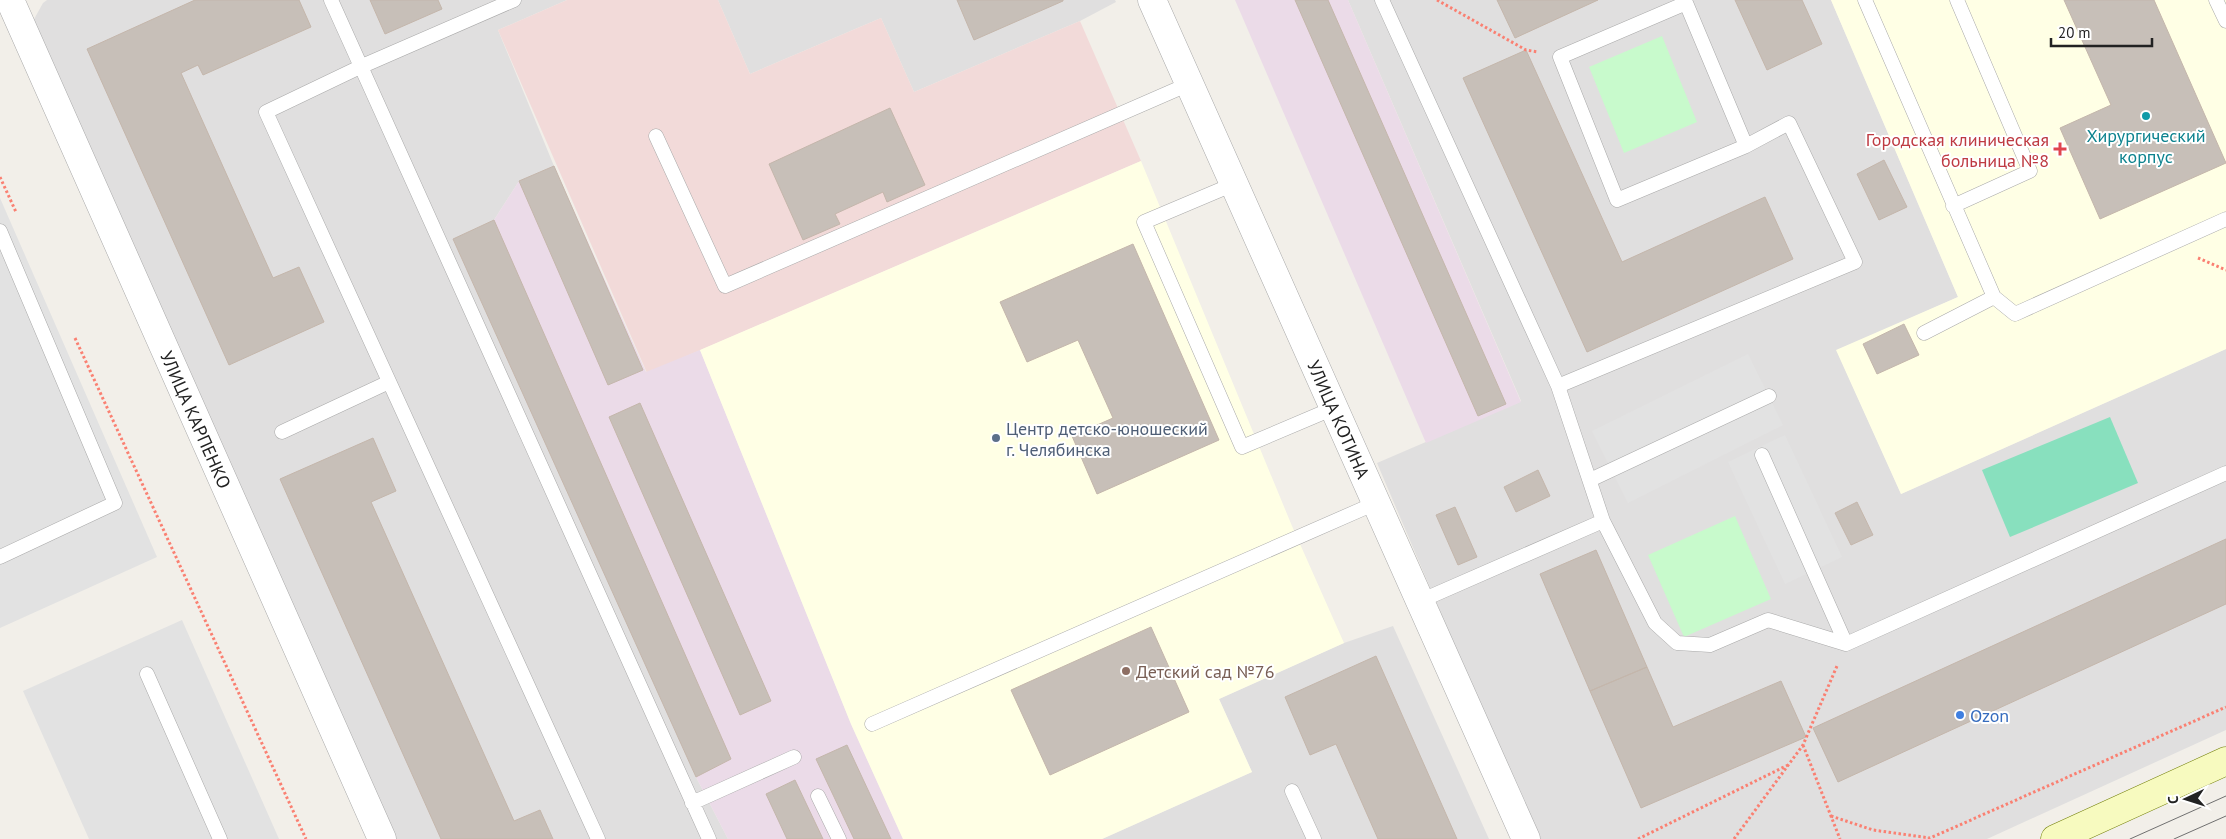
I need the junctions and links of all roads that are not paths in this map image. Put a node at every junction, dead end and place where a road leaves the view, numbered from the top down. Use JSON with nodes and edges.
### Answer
{"nodes":[{"id":1,"x":10,"y":0,"type":"edge"},
{"id":2,"x":331,"y":0,"type":"edge"},
{"id":3,"x":514,"y":0,"type":"edge"},
{"id":4,"x":1152,"y":0,"type":"edge"},
{"id":5,"x":1382,"y":0,"type":"edge"},
{"id":6,"x":1865,"y":0,"type":"edge"},
{"id":7,"x":1957,"y":0,"type":"edge"},
{"id":8,"x":2216,"y":0,"type":"edge"},
{"id":9,"x":2226,"y":21,"type":"edge"},
{"id":10,"x":360,"y":67,"type":"junction"},
{"id":11,"x":1189,"y":84,"type":"junction"},
{"id":12,"x":656,"y":136,"type":"dead end"},
{"id":13,"x":1746,"y":146,"type":"junction"},
{"id":14,"x":1234,"y":184,"type":"junction"},
{"id":15,"x":1953,"y":206,"type":"junction"},
{"id":16,"x":2226,"y":219,"type":"edge"},
{"id":17,"x":0,"y":231,"type":"edge"},
{"id":18,"x":1994,"y":297,"type":"junction"},
{"id":19,"x":1924,"y":333,"type":"dead end"},
{"id":20,"x":389,"y":382,"type":"junction"},
{"id":21,"x":1558,"y":386,"type":"junction"},
{"id":22,"x":1769,"y":396,"type":"dead end"},
{"id":23,"x":1334,"y":408,"type":"junction"},
{"id":24,"x":282,"y":432,"type":"dead end"},
{"id":25,"x":1762,"y":455,"type":"dead end"},
{"id":26,"x":2226,"y":473,"type":"edge"},
{"id":27,"x":1590,"y":480,"type":"junction"},
{"id":28,"x":1376,"y":503,"type":"junction"},
{"id":29,"x":1603,"y":521,"type":"junction"},
{"id":30,"x":0,"y":557,"type":"edge"},
{"id":31,"x":1420,"y":601,"type":"junction"},
{"id":32,"x":1846,"y":644,"type":"junction"},
{"id":33,"x":147,"y":674,"type":"dead end"},
{"id":34,"x":872,"y":724,"type":"dead end"},
{"id":35,"x":794,"y":757,"type":"dead end"},
{"id":36,"x":2226,"y":761,"type":"edge"},
{"id":37,"x":1292,"y":791,"type":"dead end"},
{"id":38,"x":818,"y":796,"type":"dead end"},
{"id":39,"x":692,"y":803,"type":"junction"},
{"id":40,"x":220,"y":839,"type":"edge"},
{"id":41,"x":382,"y":839,"type":"edge"},
{"id":42,"x":598,"y":839,"type":"edge"},
{"id":43,"x":709,"y":839,"type":"edge"},
{"id":44,"x":839,"y":839,"type":"edge"},
{"id":45,"x":1314,"y":839,"type":"edge"},
{"id":46,"x":1526,"y":839,"type":"edge"},
{"id":47,"x":2055,"y":839,"type":"edge"}],
"edges":[{"from":1,"to":41,"type":"street","name":"УЛИЦА КАРПЕНКО"},
{"from":2,"to":10,"type":"lane"},
{"from":3,"to":10,"type":"lane"},
{"from":4,"to":11,"type":"street","name":"УЛИЦА КОТИНА"},
{"from":5,"to":21,"type":"lane"},
{"from":6,"to":15,"type":"lane"},
{"from":7,"to":15,"type":"lane"},
{"from":8,"to":9,"type":"lane"},
{"from":10,"to":20,"type":"lane"},
{"from":10,"to":39,"type":"lane"},
{"from":11,"to":12,"type":"lane"},
{"from":11,"to":14,"type":"street","name":"УЛИЦА КОТИНА"},
{"from":13,"to":13,"type":"lane"},
{"from":13,"to":21,"type":"lane"},
{"from":14,"to":23,"type":"street","name":"УЛИЦА КОТИНА"},
{"from":14,"to":23,"type":"lane"},
{"from":15,"to":18,"type":"lane"},
{"from":16,"to":18,"type":"lane"},
{"from":17,"to":30,"type":"lane"},
{"from":18,"to":19,"type":"lane"},
{"from":20,"to":24,"type":"lane"},
{"from":20,"to":42,"type":"lane"},
{"from":21,"to":27,"type":"lane"},
{"from":22,"to":27,"type":"lane"},
{"from":23,"to":28,"type":"street","name":"УЛИЦА КОТИНА"},
{"from":25,"to":32,"type":"lane"},
{"from":26,"to":32,"type":"lane"},
{"from":27,"to":29,"type":"lane"},
{"from":28,"to":31,"type":"street","name":"УЛИЦА КОТИНА"},
{"from":28,"to":34,"type":"lane"},
{"from":29,"to":31,"type":"lane"},
{"from":29,"to":32,"type":"lane"},
{"from":31,"to":46,"type":"street","name":"УЛИЦА КОТИНА"},
{"from":33,"to":40,"type":"lane"},
{"from":35,"to":39,"type":"lane"},
{"from":36,"to":47,"type":"main road"},
{"from":37,"to":45,"type":"lane"},
{"from":38,"to":44,"type":"lane"},
{"from":39,"to":43,"type":"lane"}]}
